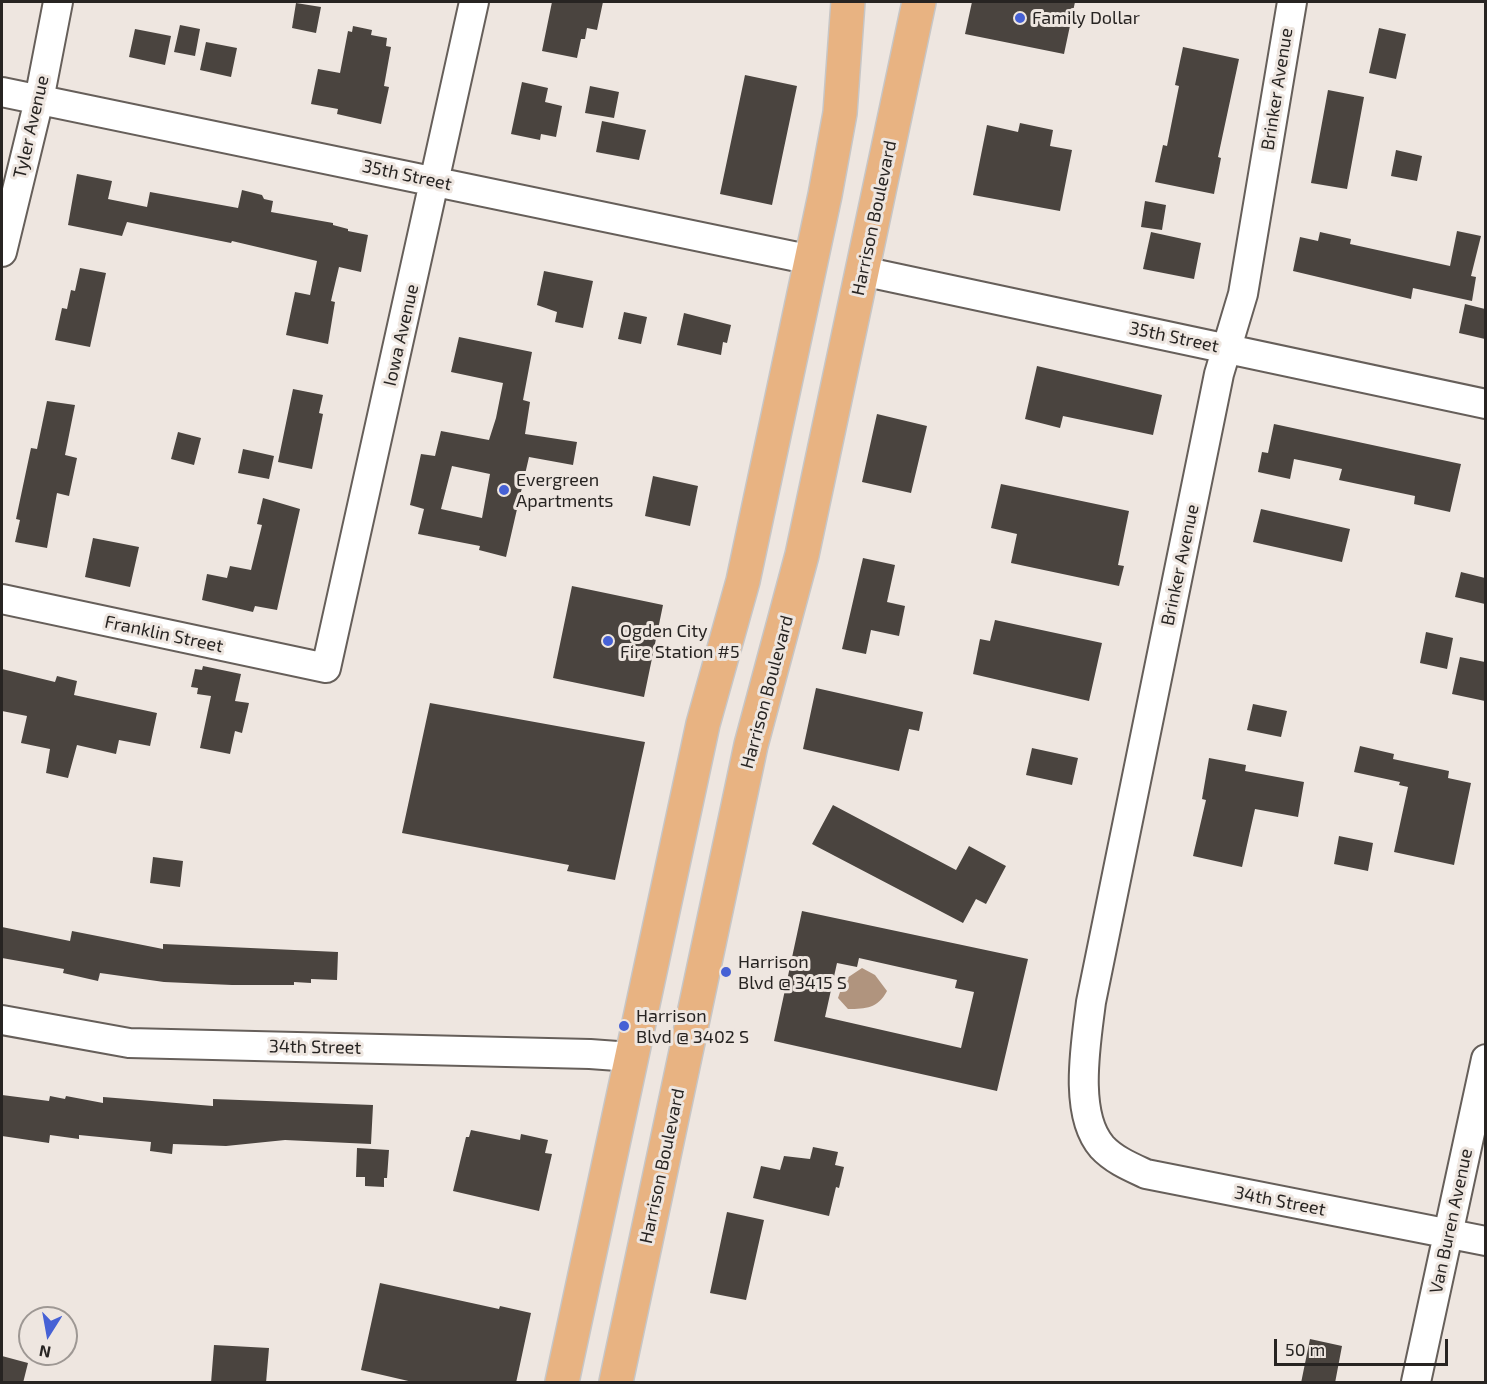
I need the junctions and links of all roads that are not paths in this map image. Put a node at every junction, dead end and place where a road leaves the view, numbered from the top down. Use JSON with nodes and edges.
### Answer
{"nodes":[{"id":1,"x":58,"y":2,"type":"edge"},
{"id":2,"x":474,"y":2,"type":"edge"},
{"id":3,"x":848,"y":2,"type":"edge"},
{"id":4,"x":919,"y":2,"type":"edge"},
{"id":5,"x":1292,"y":2,"type":"edge"},
{"id":6,"x":2,"y":92,"type":"edge"},
{"id":7,"x":39,"y":100,"type":"junction"},
{"id":8,"x":436,"y":181,"type":"junction"},
{"id":9,"x":2,"y":252,"type":"edge"},
{"id":10,"x":812,"y":260,"type":"junction"},
{"id":11,"x":862,"y":271,"type":"junction"},
{"id":12,"x":1229,"y":348,"type":"junction"},
{"id":13,"x":1485,"y":404,"type":"edge"},
{"id":14,"x":2,"y":599,"type":"edge"},
{"id":15,"x":326,"y":668,"type":"joint"},
{"id":16,"x":2,"y":1020,"type":"edge"},
{"id":17,"x":631,"y":1058,"type":"junction"},
{"id":18,"x":1485,"y":1059,"type":"edge"},
{"id":19,"x":1091,"y":1130,"type":"joint"},
{"id":20,"x":1449,"y":1233,"type":"junction"},
{"id":21,"x":1485,"y":1241,"type":"edge"},
{"id":22,"x":562,"y":1383,"type":"edge"},
{"id":23,"x":616,"y":1383,"type":"edge"},
{"id":24,"x":1416,"y":1383,"type":"edge"}],
"edges":[{"from":1,"to":7,"type":"street","name":"Tyler Avenue"},
{"from":2,"to":8,"type":"street","name":"Iowa Avenue"},
{"from":3,"to":10,"type":"main road"},
{"from":4,"to":11,"type":"main road","name":"Harrison Boulevard"},
{"from":5,"to":12,"type":"street","name":"Brinker Avenue"},
{"from":6,"to":7,"type":"street","name":"35th Street"},
{"from":7,"to":8,"type":"street","name":"35th Street"},
{"from":7,"to":9,"type":"street","name":"Tyler Avenue"},
{"from":8,"to":10,"type":"street","name":"35th Street"},
{"from":8,"to":15,"type":"street","name":"Iowa Avenue"},
{"from":10,"to":17,"type":"main road"},
{"from":11,"to":12,"type":"street","name":"35th Street"},
{"from":11,"to":23,"type":"main road","name":"Harrison Boulevard"},
{"from":12,"to":13,"type":"street","name":"35th Street"},
{"from":12,"to":19,"type":"street","name":"Brinker Avenue"},
{"from":14,"to":15,"type":"street","name":"Franklin Street"},
{"from":16,"to":17,"type":"street","name":"34th Street"},
{"from":17,"to":22,"type":"main road"},
{"from":18,"to":20,"type":"street","name":"Van Buren Avenue"},
{"from":19,"to":20,"type":"street","name":"34th Street"},
{"from":20,"to":21,"type":"street","name":"34th Street"},
{"from":20,"to":24,"type":"street","name":"Van Buren Avenue"}]}
